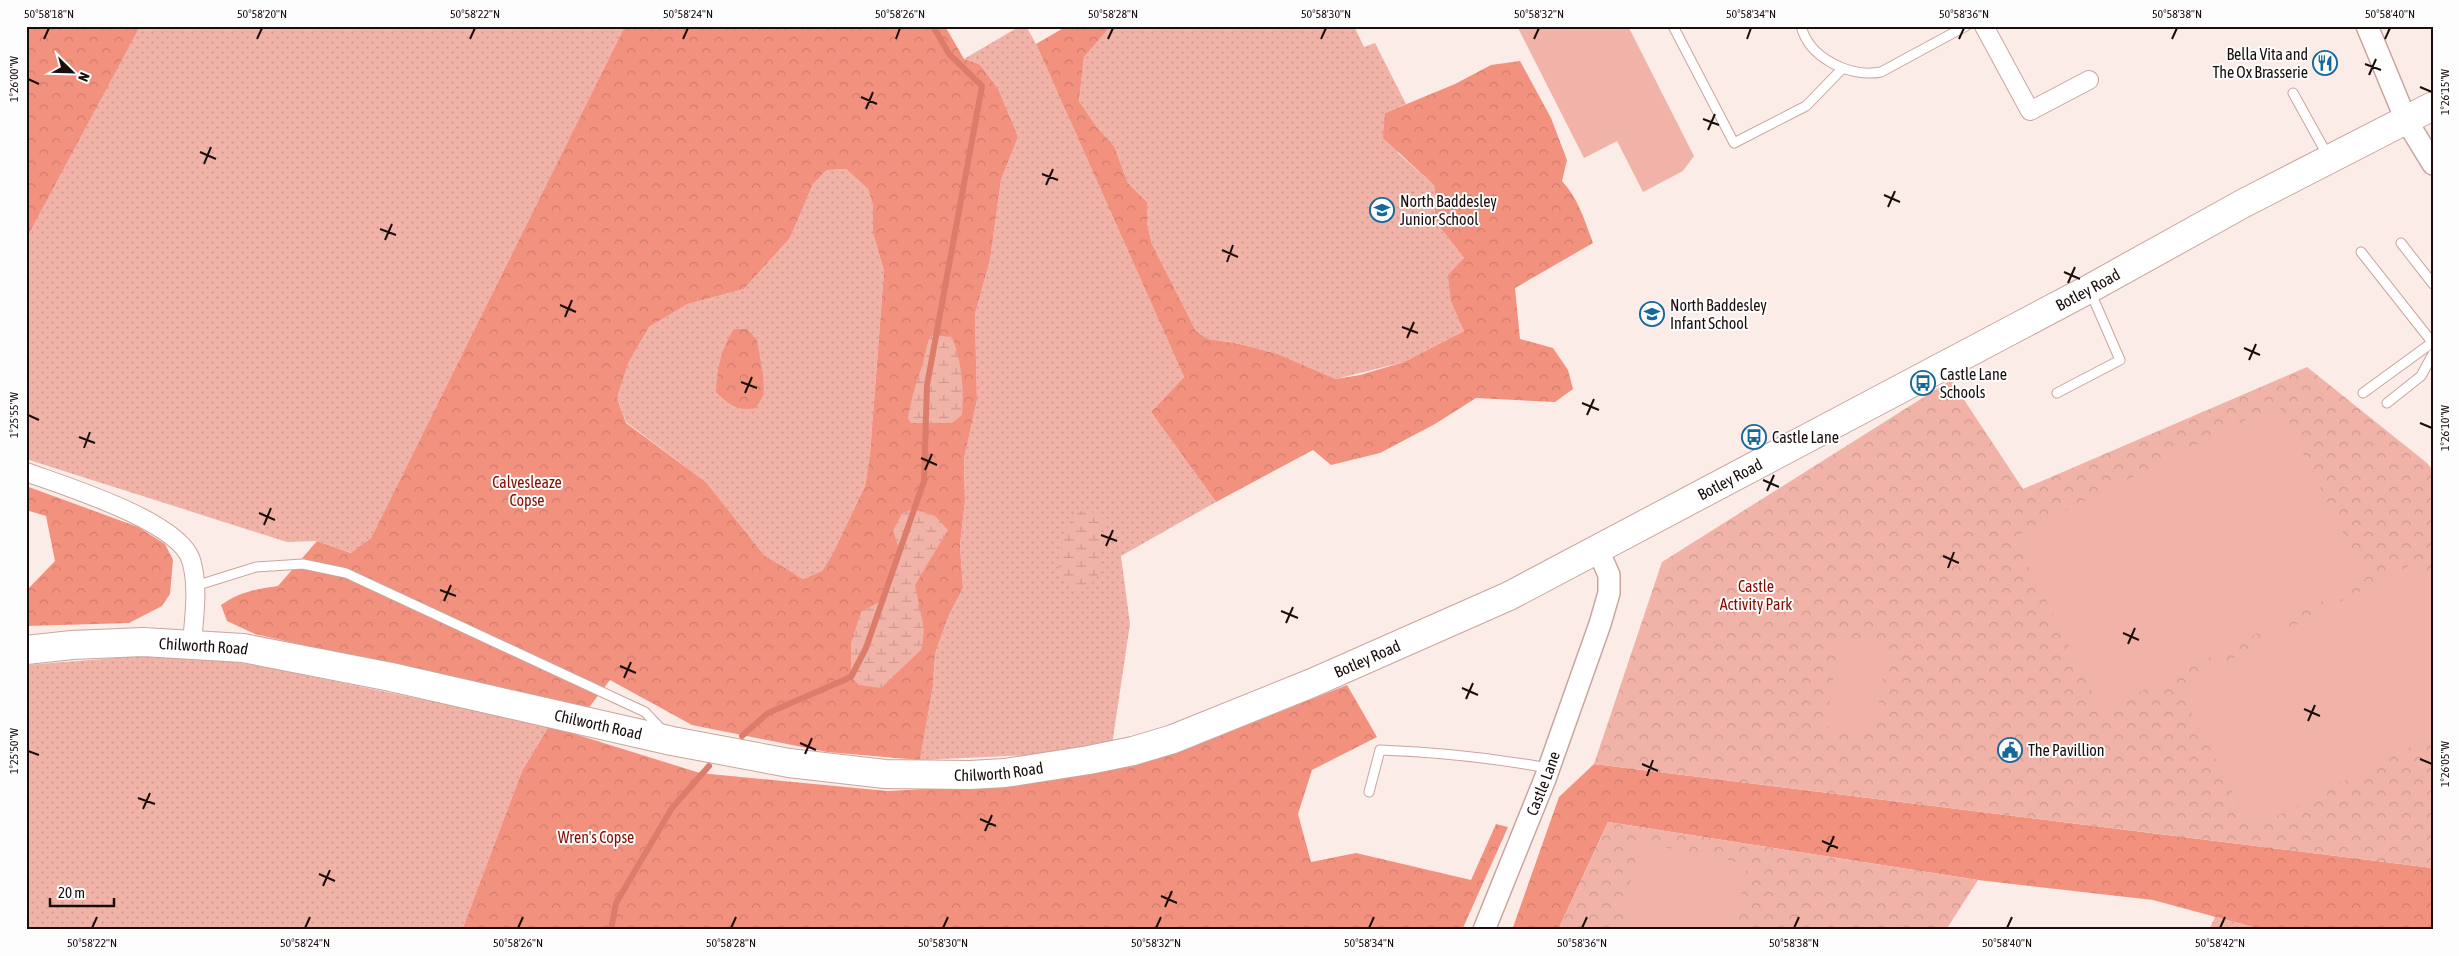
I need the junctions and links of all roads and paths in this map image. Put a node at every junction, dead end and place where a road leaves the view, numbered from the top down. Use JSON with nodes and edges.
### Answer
{"nodes":[{"id":1,"x":1673,"y":26,"type":"edge"},
{"id":2,"x":1801,"y":26,"type":"edge"},
{"id":3,"x":1966,"y":26,"type":"edge"},
{"id":4,"x":1984,"y":26,"type":"edge"},
{"id":5,"x":2367,"y":26,"type":"edge"},
{"id":6,"x":1843,"y":68,"type":"junction"},
{"id":7,"x":2089,"y":80,"type":"dead end"},
{"id":8,"x":2293,"y":92,"type":"dead end"},
{"id":9,"x":2433,"y":106,"type":"edge"},
{"id":10,"x":2406,"y":120,"type":"junction"},
{"id":11,"x":2330,"y":158,"type":"junction"},
{"id":12,"x":2433,"y":164,"type":"edge"},
{"id":13,"x":2401,"y":243,"type":"dead end"},
{"id":14,"x":2361,"y":252,"type":"dead end"},
{"id":15,"x":2433,"y":284,"type":"edge"},
{"id":16,"x":2089,"y":289,"type":"junction"},
{"id":17,"x":2432,"y":342,"type":"edge"},
{"id":18,"x":2433,"y":354,"type":"edge"},
{"id":19,"x":2057,"y":392,"type":"dead end"},
{"id":20,"x":2363,"y":393,"type":"dead end"},
{"id":21,"x":2388,"y":403,"type":"dead end"},
{"id":22,"x":26,"y":472,"type":"edge"},
{"id":23,"x":1598,"y":550,"type":"junction"},
{"id":24,"x":195,"y":586,"type":"junction"},
{"id":25,"x":192,"y":644,"type":"junction"},
{"id":26,"x":26,"y":650,"type":"edge"},
{"id":27,"x":1173,"y":739,"type":"joint"},
{"id":28,"x":672,"y":741,"type":"junction"},
{"id":29,"x":1549,"y":768,"type":"junction"},
{"id":30,"x":1369,"y":792,"type":"dead end"},
{"id":31,"x":1484,"y":930,"type":"edge"}],
"edges":[{"from":1,"to":6,"type":"lane"},
{"from":2,"to":6,"type":"lane"},
{"from":3,"to":6,"type":"lane"},
{"from":4,"to":7,"type":"street"},
{"from":5,"to":10,"type":"street"},
{"from":8,"to":11,"type":"lane"},
{"from":9,"to":10,"type":"main road","name":"Botley Road"},
{"from":10,"to":11,"type":"main road","name":"Botley Road"},
{"from":10,"to":12,"type":"street"},
{"from":11,"to":16,"type":"main road","name":"Botley Road"},
{"from":13,"to":15,"type":"lane"},
{"from":14,"to":17,"type":"lane"},
{"from":16,"to":19,"type":"lane"},
{"from":16,"to":23,"type":"main road","name":"Botley Road"},
{"from":17,"to":20,"type":"lane"},
{"from":18,"to":21,"type":"lane"},
{"from":22,"to":24,"type":"street"},
{"from":23,"to":27,"type":"main road","name":"Botley Road"},
{"from":23,"to":29,"type":"street","name":"Castle Lane"},
{"from":24,"to":25,"type":"street"},
{"from":24,"to":28,"type":"lane"},
{"from":25,"to":26,"type":"main road","name":"Chilworth Road"},
{"from":25,"to":28,"type":"main road","name":"Chilworth Road"},
{"from":27,"to":28,"type":"main road","name":"Chilworth Road"},
{"from":29,"to":30,"type":"lane"},
{"from":29,"to":31,"type":"street","name":"Castle Lane"}]}
